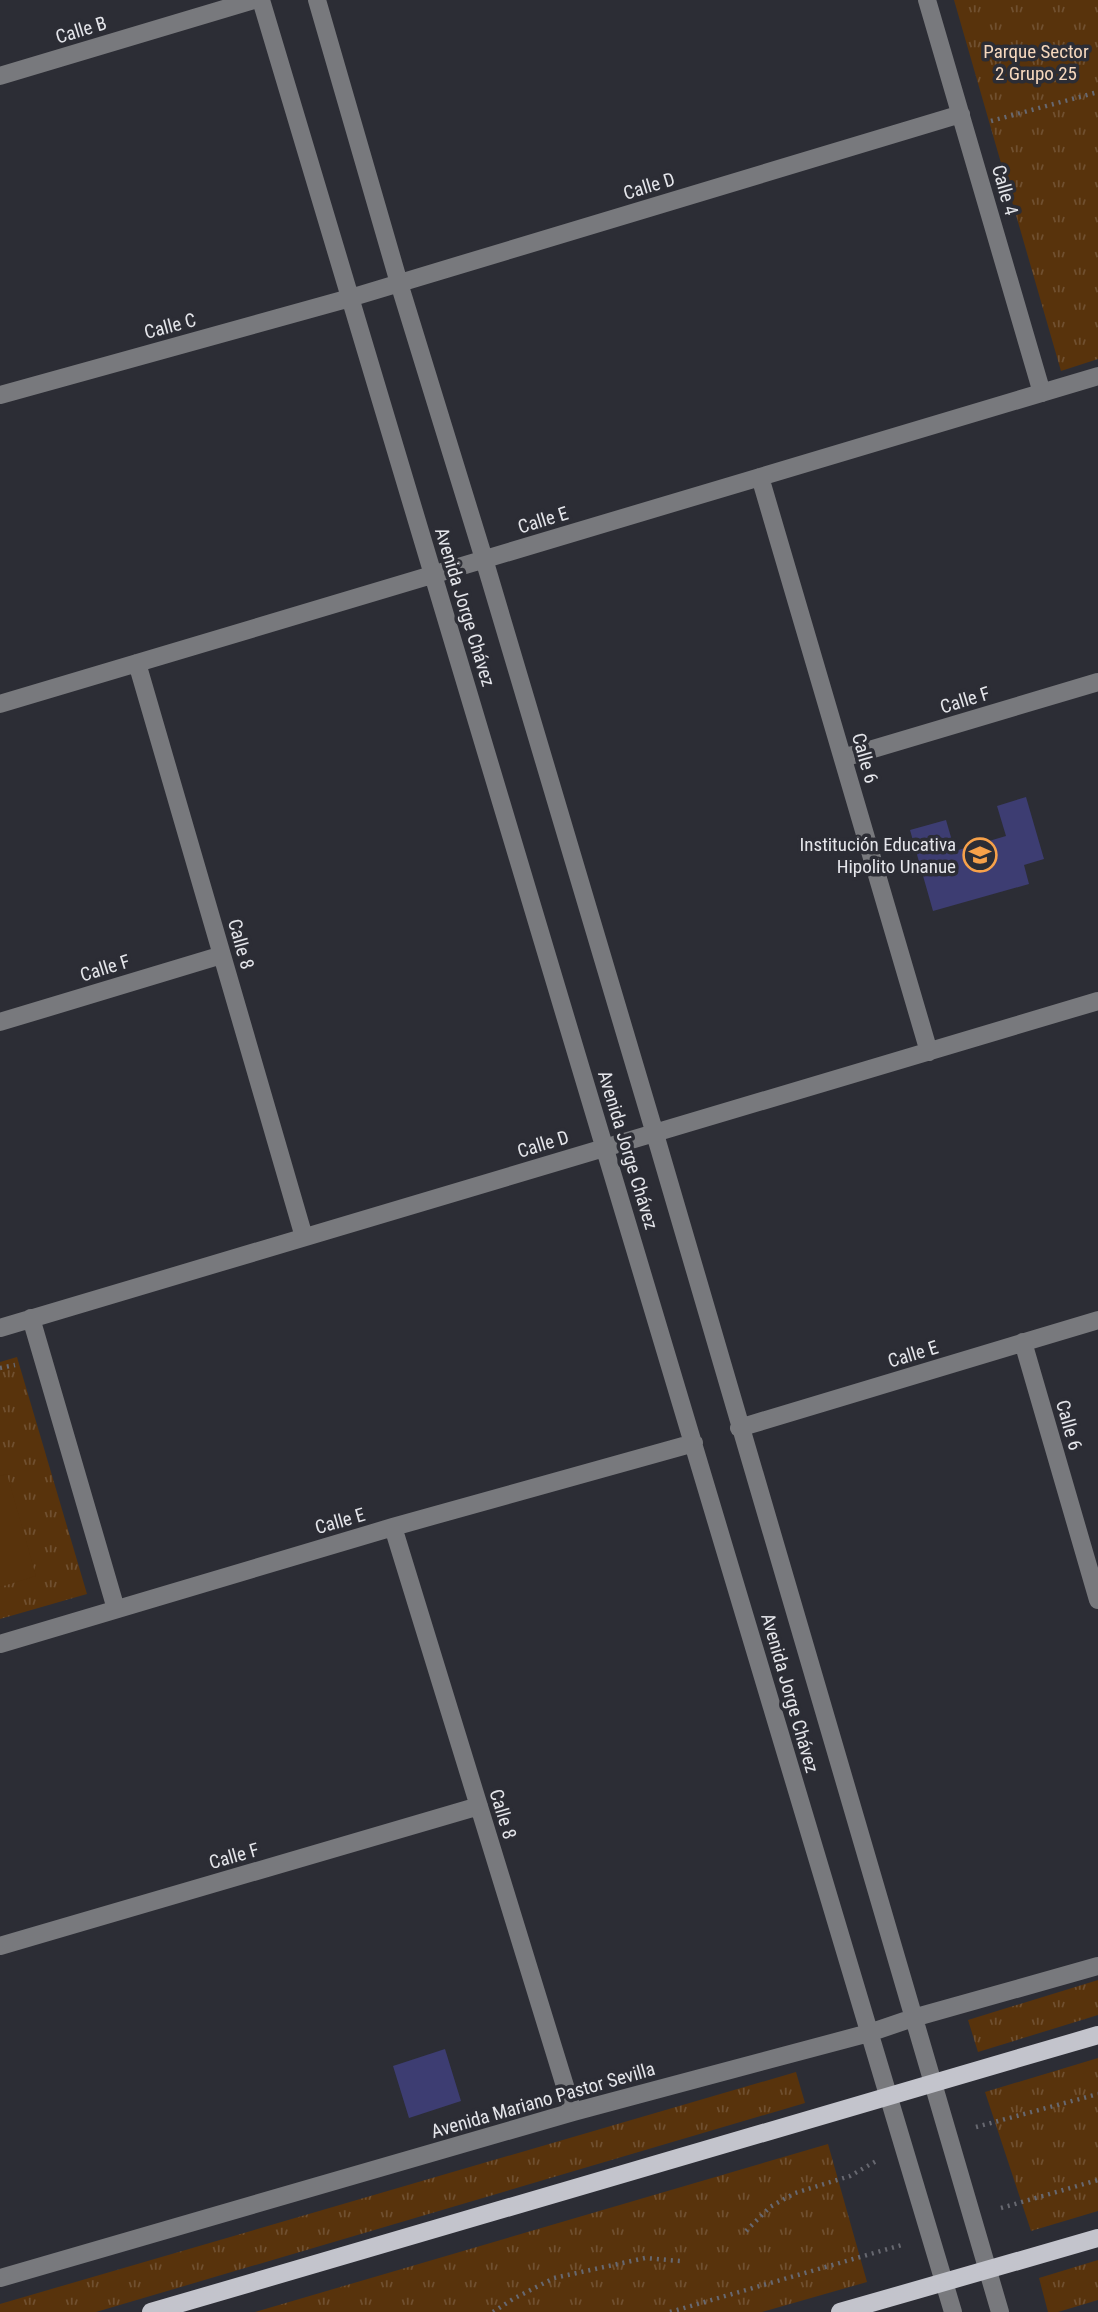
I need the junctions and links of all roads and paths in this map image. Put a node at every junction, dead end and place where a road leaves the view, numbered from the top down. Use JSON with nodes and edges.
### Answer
{"nodes":[{"id":1,"x":254,"y":0,"type":"edge"},
{"id":2,"x":261,"y":0,"type":"edge"},
{"id":3,"x":317,"y":0,"type":"edge"},
{"id":4,"x":927,"y":0,"type":"edge"},
{"id":5,"x":0,"y":76,"type":"edge"},
{"id":6,"x":1098,"y":92,"type":"edge"},
{"id":7,"x":991,"y":107,"type":"dead end"},
{"id":8,"x":995,"y":120,"type":"junction"},
{"id":9,"x":963,"y":122,"type":"junction"},
{"id":10,"x":399,"y":283,"type":"junction"},
{"id":11,"x":350,"y":298,"type":"junction"},
{"id":12,"x":1098,"y":376,"type":"edge"},
{"id":13,"x":1042,"y":393,"type":"junction"},
{"id":14,"x":0,"y":395,"type":"edge"},
{"id":15,"x":761,"y":477,"type":"junction"},
{"id":16,"x":484,"y":559,"type":"junction"},
{"id":17,"x":433,"y":574,"type":"junction"},
{"id":18,"x":137,"y":663,"type":"junction"},
{"id":19,"x":1098,"y":682,"type":"edge"},
{"id":20,"x":0,"y":704,"type":"edge"},
{"id":21,"x":843,"y":758,"type":"junction"},
{"id":22,"x":222,"y":955,"type":"junction"},
{"id":23,"x":1098,"y":1001,"type":"edge"},
{"id":24,"x":0,"y":1022,"type":"edge"},
{"id":25,"x":929,"y":1052,"type":"junction"},
{"id":26,"x":655,"y":1134,"type":"junction"},
{"id":27,"x":606,"y":1147,"type":"junction"},
{"id":28,"x":304,"y":1237,"type":"junction"},
{"id":29,"x":31,"y":1318,"type":"junction"},
{"id":30,"x":1098,"y":1320,"type":"edge"},
{"id":31,"x":0,"y":1328,"type":"edge"},
{"id":32,"x":1023,"y":1342,"type":"junction"},
{"id":33,"x":0,"y":1368,"type":"edge"},
{"id":34,"x":19,"y":1377,"type":"dead end"},
{"id":35,"x":740,"y":1428,"type":"junction"},
{"id":36,"x":694,"y":1443,"type":"junction"},
{"id":37,"x":393,"y":1527,"type":"junction"},
{"id":38,"x":1098,"y":1600,"type":"edge"},
{"id":39,"x":116,"y":1609,"type":"junction"},
{"id":40,"x":0,"y":1644,"type":"edge"},
{"id":41,"x":479,"y":1806,"type":"junction"},
{"id":42,"x":0,"y":1946,"type":"edge"},
{"id":43,"x":1098,"y":1966,"type":"edge"},
{"id":44,"x":914,"y":2018,"type":"junction"},
{"id":45,"x":869,"y":2033,"type":"junction"},
{"id":46,"x":1098,"y":2035,"type":"edge"},
{"id":47,"x":934,"y":2084,"type":"junction"},
{"id":48,"x":1098,"y":2094,"type":"edge"},
{"id":49,"x":890,"y":2096,"type":"junction"},
{"id":50,"x":573,"y":2112,"type":"junction"},
{"id":51,"x":948,"y":2134,"type":"junction"},
{"id":52,"x":905,"y":2146,"type":"junction"},
{"id":53,"x":1098,"y":2180,"type":"edge"},
{"id":54,"x":973,"y":2217,"type":"junction"},
{"id":55,"x":746,"y":2231,"type":"dead end"},
{"id":56,"x":931,"y":2237,"type":"junction"},
{"id":57,"x":1098,"y":2238,"type":"edge"},
{"id":58,"x":680,"y":2261,"type":"dead end"},
{"id":59,"x":988,"y":2270,"type":"junction"},
{"id":60,"x":0,"y":2278,"type":"edge"},
{"id":61,"x":944,"y":2283,"type":"junction"},
{"id":62,"x":151,"y":2312,"type":"edge"},
{"id":63,"x":493,"y":2312,"type":"edge"},
{"id":64,"x":670,"y":2312,"type":"edge"},
{"id":65,"x":840,"y":2312,"type":"edge"},
{"id":66,"x":953,"y":2312,"type":"edge"},
{"id":67,"x":1000,"y":2312,"type":"edge"}],
"edges":[{"from":1,"to":5,"type":"street","name":"Calle B"},
{"from":2,"to":11,"type":"street","name":"Avenida Jorge Chávez"},
{"from":3,"to":10,"type":"street","name":"Avenida Jorge Chávez"},
{"from":4,"to":9,"type":"street","name":"Calle 4"},
{"from":6,"to":8,"type":"path"},
{"from":7,"to":8,"type":"path"},
{"from":8,"to":9,"type":"path"},
{"from":9,"to":10,"type":"street","name":"Calle D"},
{"from":9,"to":13,"type":"street","name":"Calle 4"},
{"from":10,"to":11,"type":"street","name":"Calle D"},
{"from":10,"to":16,"type":"street","name":"Avenida Jorge Chávez"},
{"from":11,"to":14,"type":"street","name":"Calle C"},
{"from":11,"to":17,"type":"street","name":"Avenida Jorge Chávez"},
{"from":12,"to":13,"type":"street","name":"Calle E"},
{"from":13,"to":15,"type":"street","name":"Calle E"},
{"from":15,"to":16,"type":"street","name":"Calle E"},
{"from":15,"to":21,"type":"street","name":"Calle 6"},
{"from":16,"to":17,"type":"street","name":"Calle E"},
{"from":16,"to":26,"type":"street","name":"Avenida Jorge Chávez"},
{"from":17,"to":18,"type":"street","name":"Calle E"},
{"from":17,"to":27,"type":"street","name":"Avenida Jorge Chávez"},
{"from":18,"to":20,"type":"street","name":"Calle E"},
{"from":18,"to":22,"type":"street","name":"Calle 8"},
{"from":19,"to":21,"type":"street","name":"Calle F"},
{"from":21,"to":25,"type":"street","name":"Calle 6"},
{"from":22,"to":24,"type":"street","name":"Calle F"},
{"from":22,"to":28,"type":"street","name":"Calle 8"},
{"from":23,"to":25,"type":"street","name":"Calle D"},
{"from":25,"to":26,"type":"street","name":"Calle D"},
{"from":26,"to":27,"type":"street","name":"Calle D"},
{"from":26,"to":35,"type":"street","name":"Avenida Jorge Chávez"},
{"from":27,"to":28,"type":"street","name":"Calle D"},
{"from":27,"to":36,"type":"street","name":"Avenida Jorge Chávez"},
{"from":28,"to":29,"type":"street","name":"Calle D"},
{"from":29,"to":31,"type":"street","name":"Calle D"},
{"from":29,"to":39,"type":"street"},
{"from":30,"to":32,"type":"street","name":"Calle E"},
{"from":32,"to":35,"type":"street","name":"Calle E"},
{"from":32,"to":38,"type":"street","name":"Calle 6"},
{"from":33,"to":34,"type":"path"},
{"from":35,"to":44,"type":"street","name":"Avenida Jorge Chávez"},
{"from":36,"to":37,"type":"street","name":"Calle E"},
{"from":36,"to":45,"type":"street","name":"Avenida Jorge Chávez"},
{"from":37,"to":39,"type":"street","name":"Calle E"},
{"from":37,"to":41,"type":"street","name":"Calle 8"},
{"from":39,"to":40,"type":"street","name":"Calle E"},
{"from":41,"to":42,"type":"street","name":"Calle F"},
{"from":41,"to":50,"type":"street","name":"Calle 8"},
{"from":43,"to":44,"type":"street","name":"Avenida Mariano Pastor Sevilla"},
{"from":44,"to":45,"type":"street","name":"Avenida Mariano Pastor Sevilla"},
{"from":44,"to":47,"type":"street","name":"Avenida Jorge Chávez"},
{"from":45,"to":49,"type":"street","name":"Avenida Jorge Chávez"},
{"from":45,"to":50,"type":"street","name":"Avenida Mariano Pastor Sevilla"},
{"from":46,"to":47,"type":"main road"},
{"from":47,"to":49,"type":"main road"},
{"from":47,"to":51,"type":"street","name":"Avenida Jorge Chávez"},
{"from":48,"to":51,"type":"path"},
{"from":49,"to":52,"type":"street","name":"Avenida Jorge Chávez"},
{"from":49,"to":62,"type":"main road"},
{"from":50,"to":60,"type":"street","name":"Avenida Mariano Pastor Sevilla"},
{"from":51,"to":54,"type":"street","name":"Avenida Jorge Chávez"},
{"from":52,"to":55,"type":"path"},
{"from":52,"to":56,"type":"street","name":"Avenida Jorge Chávez"},
{"from":53,"to":54,"type":"path"},
{"from":54,"to":59,"type":"street","name":"Avenida Jorge Chávez"},
{"from":56,"to":61,"type":"street","name":"Avenida Jorge Chávez"},
{"from":56,"to":64,"type":"path"},
{"from":57,"to":59,"type":"main road"},
{"from":58,"to":63,"type":"path"},
{"from":59,"to":61,"type":"main road"},
{"from":59,"to":67,"type":"street","name":"Avenida Jorge Chávez"},
{"from":61,"to":65,"type":"main road"},
{"from":61,"to":66,"type":"street","name":"Avenida Jorge Chávez"}]}
